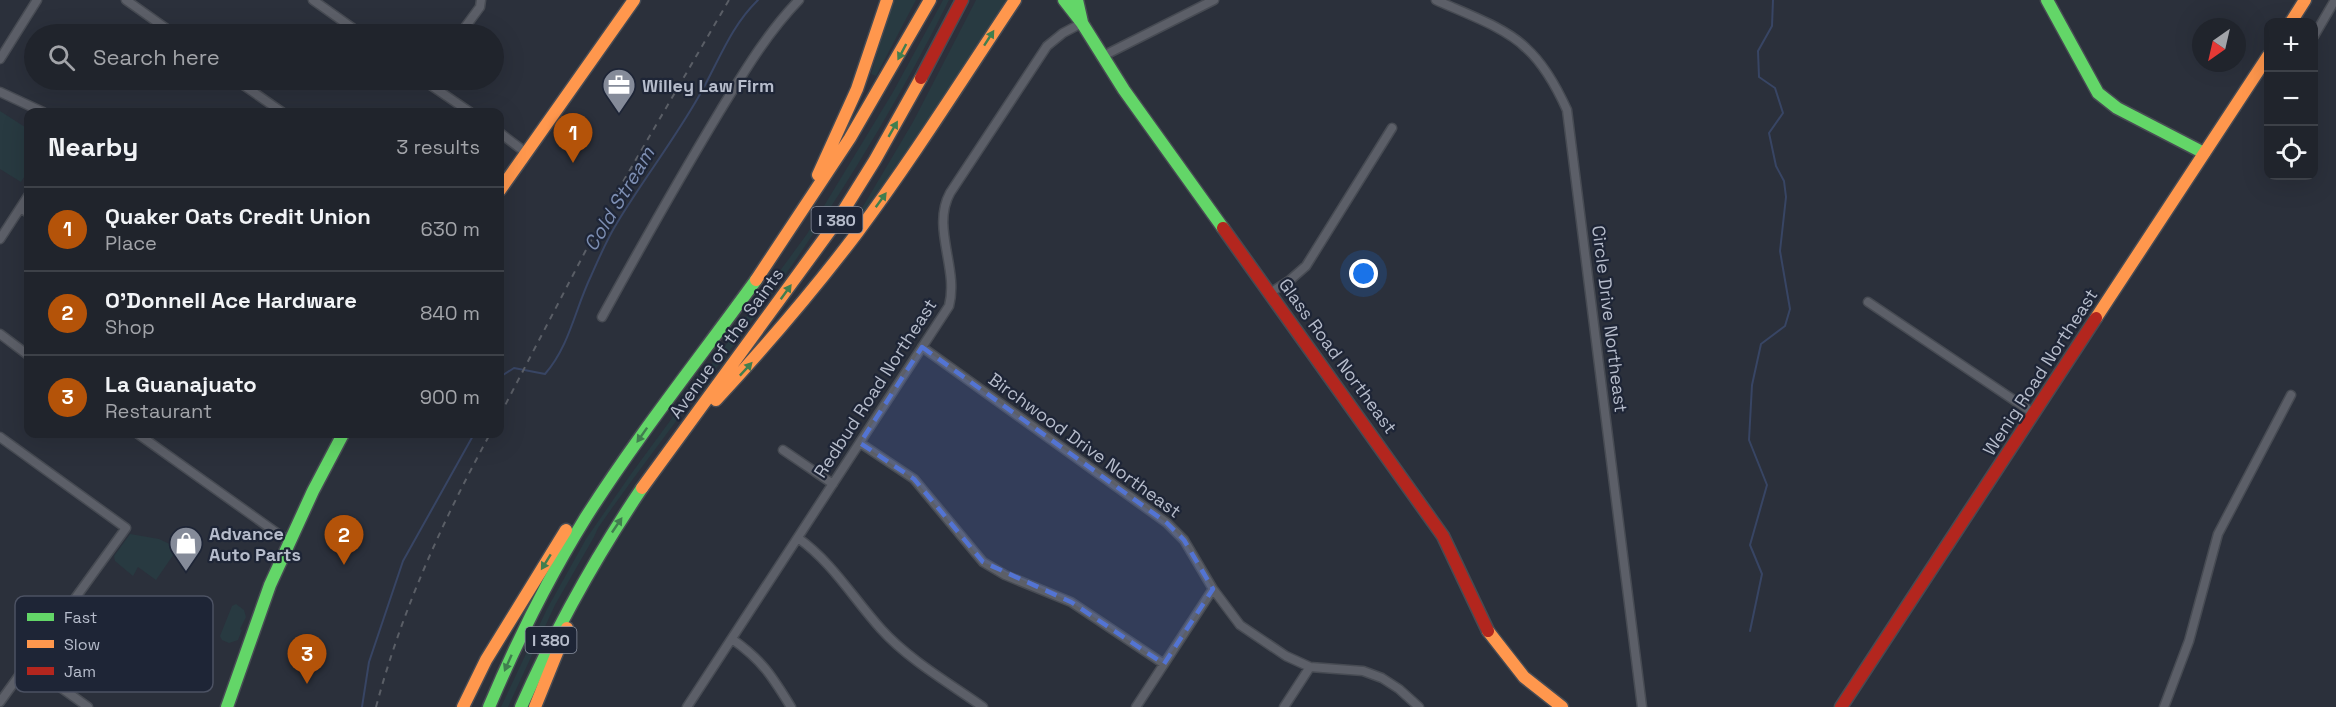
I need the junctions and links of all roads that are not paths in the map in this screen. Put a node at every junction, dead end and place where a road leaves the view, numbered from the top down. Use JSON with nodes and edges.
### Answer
{"nodes":[{"id":1,"x":37,"y":0,"type":"edge"},
{"id":2,"x":126,"y":0,"type":"edge"},
{"id":3,"x":313,"y":0,"type":"edge"},
{"id":4,"x":481,"y":0,"type":"edge"},
{"id":5,"x":634,"y":0,"type":"edge"},
{"id":6,"x":799,"y":0,"type":"edge"},
{"id":7,"x":887,"y":0,"type":"edge"},
{"id":8,"x":930,"y":0,"type":"edge"},
{"id":9,"x":962,"y":0,"type":"edge"},
{"id":10,"x":1015,"y":0,"type":"edge"},
{"id":11,"x":1064,"y":0,"type":"edge"},
{"id":12,"x":1077,"y":0,"type":"edge"},
{"id":13,"x":1214,"y":0,"type":"edge"},
{"id":14,"x":1436,"y":0,"type":"edge"},
{"id":15,"x":2047,"y":0,"type":"edge"},
{"id":16,"x":2305,"y":0,"type":"edge"},
{"id":17,"x":2335,"y":0,"type":"edge"},
{"id":18,"x":2293,"y":18,"type":"edge"},
{"id":19,"x":1082,"y":23,"type":"junction"},
{"id":20,"x":160,"y":24,"type":"edge"},
{"id":21,"x":347,"y":24,"type":"edge"},
{"id":22,"x":468,"y":24,"type":"edge"},
{"id":23,"x":2318,"y":28,"type":"edge"},
{"id":24,"x":1101,"y":57,"type":"junction"},
{"id":25,"x":0,"y":58,"type":"edge"},
{"id":26,"x":2264,"y":62,"type":"edge"},
{"id":27,"x":250,"y":90,"type":"edge"},
{"id":28,"x":439,"y":90,"type":"edge"},
{"id":29,"x":0,"y":92,"type":"edge"},
{"id":30,"x":34,"y":108,"type":"edge"},
{"id":31,"x":276,"y":108,"type":"edge"},
{"id":32,"x":464,"y":108,"type":"edge"},
{"id":33,"x":1392,"y":128,"type":"dead end"},
{"id":34,"x":504,"y":137,"type":"edge"},
{"id":35,"x":525,"y":152,"type":"junction"},
{"id":36,"x":2204,"y":153,"type":"junction"},
{"id":37,"x":504,"y":184,"type":"edge"},
{"id":38,"x":24,"y":211,"type":"edge"},
{"id":39,"x":788,"y":235,"type":"junction"},
{"id":40,"x":0,"y":239,"type":"edge"},
{"id":41,"x":1270,"y":293,"type":"junction"},
{"id":42,"x":1868,"y":302,"type":"dead end"},
{"id":43,"x":602,"y":317,"type":"dead end"},
{"id":44,"x":0,"y":334,"type":"edge"},
{"id":45,"x":922,"y":347,"type":"junction"},
{"id":46,"x":24,"y":352,"type":"edge"},
{"id":47,"x":2291,"y":396,"type":"dead end"},
{"id":48,"x":2033,"y":413,"type":"junction"},
{"id":49,"x":689,"y":424,"type":"junction"},
{"id":50,"x":0,"y":437,"type":"edge"},
{"id":51,"x":144,"y":438,"type":"edge"},
{"id":52,"x":339,"y":438,"type":"edge"},
{"id":53,"x":860,"y":443,"type":"junction"},
{"id":54,"x":783,"y":450,"type":"dead end"},
{"id":55,"x":608,"y":484,"type":"junction"},
{"id":56,"x":833,"y":484,"type":"junction"},
{"id":57,"x":798,"y":538,"type":"junction"},
{"id":58,"x":291,"y":543,"type":"junction"},
{"id":59,"x":585,"y":574,"type":"junction"},
{"id":60,"x":1214,"y":588,"type":"junction"},
{"id":61,"x":78,"y":596,"type":"edge"},
{"id":62,"x":732,"y":639,"type":"junction"},
{"id":63,"x":1164,"y":664,"type":"junction"},
{"id":64,"x":1310,"y":668,"type":"junction"},
{"id":65,"x":15,"y":682,"type":"edge"},
{"id":66,"x":67,"y":692,"type":"edge"},
{"id":67,"x":0,"y":702,"type":"edge"},
{"id":68,"x":1557,"y":705,"type":"edge"},
{"id":69,"x":88,"y":707,"type":"edge"},
{"id":70,"x":227,"y":707,"type":"edge"},
{"id":71,"x":463,"y":707,"type":"edge"},
{"id":72,"x":489,"y":707,"type":"edge"},
{"id":73,"x":521,"y":707,"type":"edge"},
{"id":74,"x":535,"y":707,"type":"edge"},
{"id":75,"x":687,"y":707,"type":"edge"},
{"id":76,"x":791,"y":707,"type":"edge"},
{"id":77,"x":983,"y":707,"type":"edge"},
{"id":78,"x":1136,"y":707,"type":"edge"},
{"id":79,"x":1284,"y":707,"type":"edge"},
{"id":80,"x":1419,"y":707,"type":"edge"},
{"id":81,"x":1642,"y":707,"type":"edge"},
{"id":82,"x":1841,"y":707,"type":"edge"},
{"id":83,"x":2164,"y":707,"type":"edge"}],
"edges":[{"from":1,"to":25,"type":"street"},
{"from":2,"to":20,"type":"street"},
{"from":3,"to":21,"type":"street"},
{"from":4,"to":22,"type":"street"},
{"from":5,"to":35,"type":"main road"},
{"from":6,"to":43,"type":"street"},
{"from":7,"to":39,"type":"main road"},
{"from":8,"to":39,"type":"main road","name":"Avenue of the Saints","number":"I 380","one_way":true},
{"from":49,"to":9,"type":"main road","name":"Avenue of the Saints","number":"I 380","one_way":true},
{"from":49,"to":10,"type":"main road","one_way":true},
{"from":11,"to":19,"type":"main road"},
{"from":12,"to":19,"type":"main road"},
{"from":13,"to":24,"type":"street"},
{"from":14,"to":81,"type":"street","name":"Circle Drive Northeast"},
{"from":15,"to":36,"type":"main road"},
{"from":16,"to":18,"type":"main road"},
{"from":17,"to":23,"type":"street"},
{"from":19,"to":24,"type":"main road","name":"Glass Road Northeast"},
{"from":19,"to":45,"type":"street","name":"Redbud Road Northeast"},
{"from":24,"to":41,"type":"main road","name":"Glass Road Northeast"},
{"from":26,"to":36,"type":"main road","name":"Wenig Road Northeast"},
{"from":27,"to":31,"type":"street"},
{"from":28,"to":32,"type":"street"},
{"from":29,"to":30,"type":"street"},
{"from":33,"to":41,"type":"street"},
{"from":34,"to":35,"type":"street"},
{"from":35,"to":37,"type":"main road"},
{"from":36,"to":48,"type":"main road","name":"Wenig Road Northeast"},
{"from":38,"to":40,"type":"street"},
{"from":39,"to":55,"type":"main road","name":"Avenue of the Saints","number":"I 380","one_way":true},
{"from":41,"to":68,"type":"main road","name":"Glass Road Northeast"},
{"from":42,"to":48,"type":"street"},
{"from":44,"to":46,"type":"street"},
{"from":45,"to":53,"type":"street","name":"Redbud Road Northeast"},
{"from":45,"to":60,"type":"street","name":"Birchwood Drive Northeast"},
{"from":47,"to":83,"type":"street"},
{"from":48,"to":82,"type":"main road","name":"Wenig Road Northeast"},
{"from":59,"to":49,"type":"main road","name":"Avenue of the Saints","number":"I 380","one_way":true},
{"from":50,"to":61,"type":"street"},
{"from":51,"to":58,"type":"street"},
{"from":52,"to":58,"type":"main road"},
{"from":53,"to":56,"type":"street","name":"Redbud Road Northeast"},
{"from":53,"to":63,"type":"street"},
{"from":54,"to":56,"type":"street"},
{"from":55,"to":71,"type":"main road","one_way":true},
{"from":55,"to":72,"type":"main road","name":"Avenue of the Saints","number":"I 380","one_way":true},
{"from":56,"to":57,"type":"street","name":"Redbud Road Northeast"},
{"from":57,"to":62,"type":"street","name":"Redbud Road Northeast"},
{"from":57,"to":77,"type":"street"},
{"from":58,"to":70,"type":"main road"},
{"from":59,"to":73,"type":"main road","name":"Avenue of the Saints","number":"I 380"},
{"from":59,"to":74,"type":"main road"},
{"from":60,"to":63,"type":"street"},
{"from":60,"to":64,"type":"street","name":"Birchwood Drive Northeast"},
{"from":62,"to":75,"type":"street","name":"Redbud Road Northeast"},
{"from":62,"to":76,"type":"street"},
{"from":63,"to":78,"type":"street"},
{"from":64,"to":79,"type":"street"},
{"from":64,"to":80,"type":"street","name":"Birchwood Drive Northeast"},
{"from":65,"to":67,"type":"street"},
{"from":66,"to":69,"type":"street"}]}
